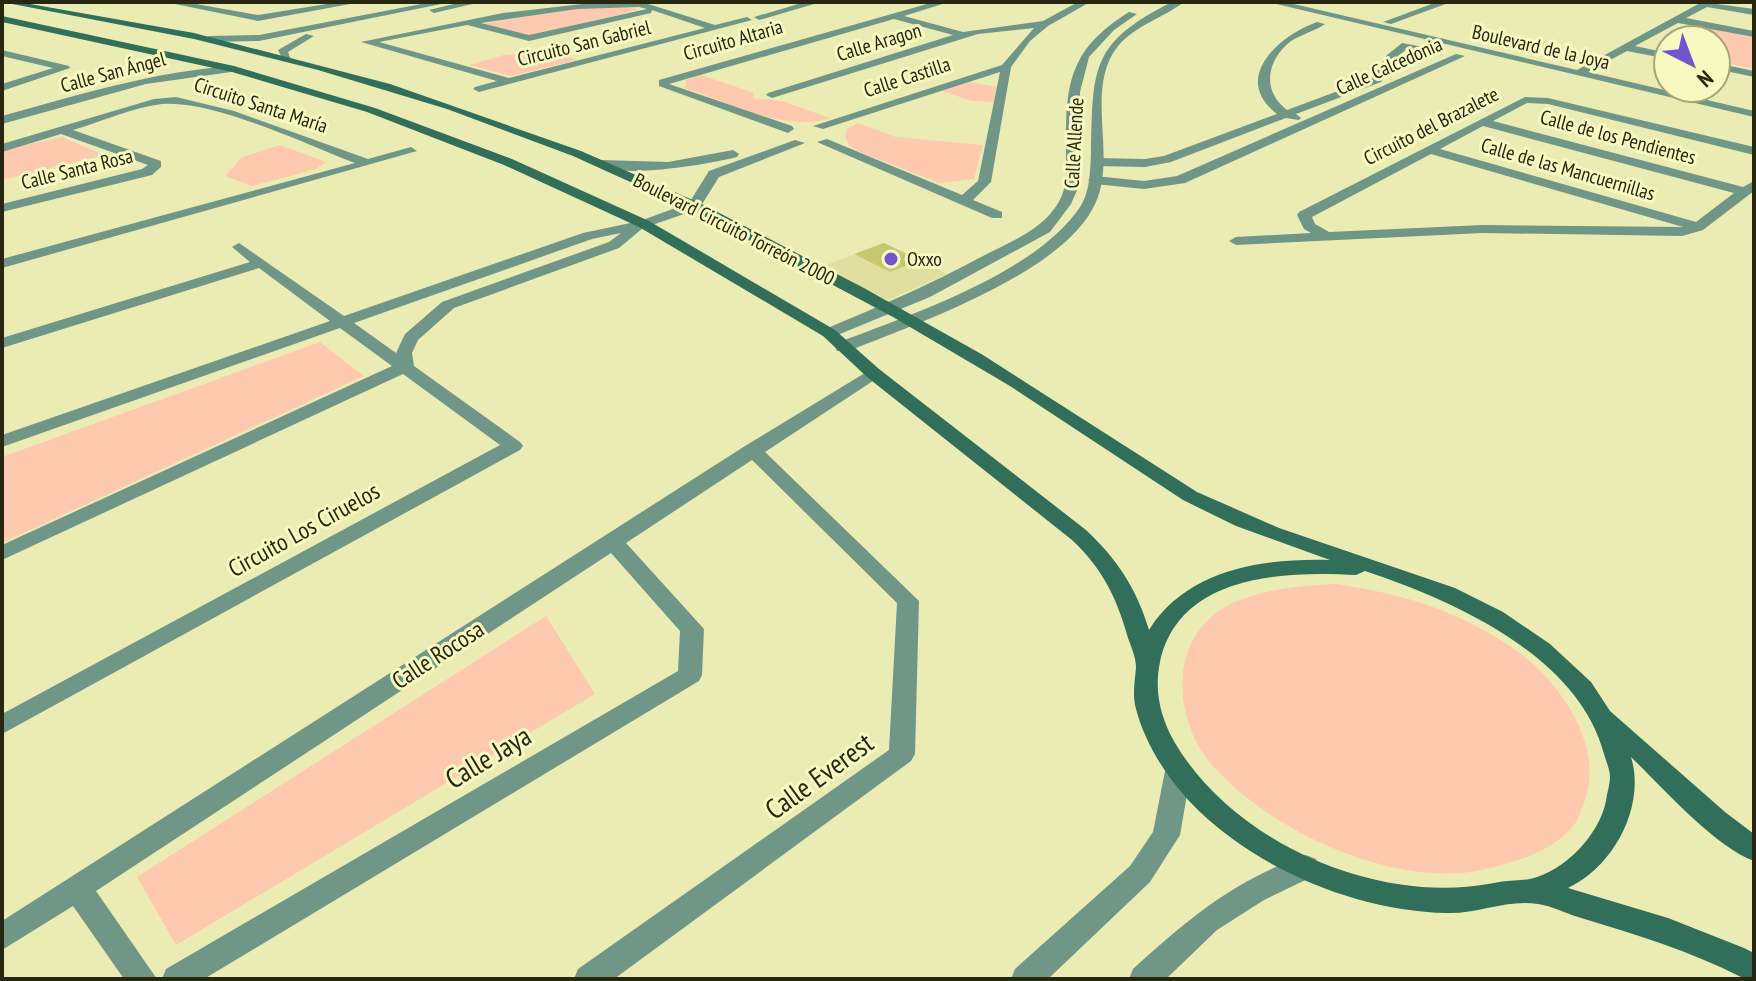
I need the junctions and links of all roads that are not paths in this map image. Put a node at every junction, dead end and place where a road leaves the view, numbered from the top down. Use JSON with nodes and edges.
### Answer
{"nodes":[{"id":1,"x":4,"y":2,"type":"edge"},
{"id":2,"x":178,"y":2,"type":"edge"},
{"id":3,"x":356,"y":2,"type":"edge"},
{"id":4,"x":400,"y":2,"type":"edge"},
{"id":5,"x":476,"y":2,"type":"edge"},
{"id":6,"x":507,"y":2,"type":"edge"},
{"id":7,"x":769,"y":2,"type":"edge"},
{"id":8,"x":816,"y":2,"type":"edge"},
{"id":9,"x":944,"y":2,"type":"edge"},
{"id":10,"x":1085,"y":2,"type":"edge"},
{"id":11,"x":1156,"y":2,"type":"edge"},
{"id":12,"x":1179,"y":2,"type":"edge"},
{"id":13,"x":1273,"y":2,"type":"edge"},
{"id":14,"x":1307,"y":2,"type":"edge"},
{"id":15,"x":1446,"y":2,"type":"edge"},
{"id":16,"x":1708,"y":3,"type":"edge"},
{"id":17,"x":538,"y":4,"type":"edge"},
{"id":18,"x":429,"y":6,"type":"edge"},
{"id":19,"x":792,"y":8,"type":"junction"},
{"id":20,"x":656,"y":9,"type":"junction"},
{"id":21,"x":525,"y":10,"type":"junction"},
{"id":22,"x":1754,"y":12,"type":"edge"},
{"id":23,"x":76,"y":15,"type":"junction"},
{"id":24,"x":894,"y":16,"type":"junction"},
{"id":25,"x":2,"y":19,"type":"edge"},
{"id":26,"x":1679,"y":20,"type":"junction"},
{"id":27,"x":465,"y":22,"type":"junction"},
{"id":28,"x":1388,"y":22,"type":"junction"},
{"id":29,"x":1045,"y":24,"type":"junction"},
{"id":30,"x":1320,"y":24,"type":"dead end"},
{"id":31,"x":35,"y":25,"type":"junction"},
{"id":32,"x":714,"y":28,"type":"junction"},
{"id":33,"x":1754,"y":34,"type":"edge"},
{"id":34,"x":962,"y":35,"type":"junction"},
{"id":35,"x":209,"y":39,"type":"junction"},
{"id":36,"x":1628,"y":48,"type":"junction"},
{"id":37,"x":157,"y":51,"type":"junction"},
{"id":38,"x":2,"y":53,"type":"edge"},
{"id":39,"x":1652,"y":53,"type":"edge"},
{"id":40,"x":287,"y":58,"type":"junction"},
{"id":41,"x":1006,"y":67,"type":"junction"},
{"id":42,"x":1589,"y":68,"type":"junction"},
{"id":43,"x":234,"y":69,"type":"junction"},
{"id":44,"x":1732,"y":69,"type":"edge"},
{"id":45,"x":1577,"y":74,"type":"junction"},
{"id":46,"x":1754,"y":74,"type":"edge"},
{"id":47,"x":1377,"y":80,"type":"junction"},
{"id":48,"x":508,"y":81,"type":"junction"},
{"id":49,"x":1652,"y":82,"type":"edge"},
{"id":50,"x":1396,"y":84,"type":"junction"},
{"id":51,"x":2,"y":88,"type":"edge"},
{"id":52,"x":479,"y":89,"type":"dead end"},
{"id":53,"x":772,"y":95,"type":"dead end"},
{"id":54,"x":415,"y":96,"type":"junction"},
{"id":55,"x":1732,"y":100,"type":"edge"},
{"id":56,"x":400,"y":101,"type":"dead end"},
{"id":57,"x":385,"y":105,"type":"dead end"},
{"id":58,"x":1754,"y":105,"type":"edge"},
{"id":59,"x":371,"y":110,"type":"junction"},
{"id":60,"x":2,"y":113,"type":"edge"},
{"id":61,"x":1754,"y":114,"type":"edge"},
{"id":62,"x":1285,"y":115,"type":"junction"},
{"id":63,"x":2,"y":120,"type":"edge"},
{"id":64,"x":1481,"y":122,"type":"junction"},
{"id":65,"x":1310,"y":123,"type":"junction"},
{"id":66,"x":819,"y":126,"type":"junction"},
{"id":67,"x":64,"y":131,"type":"junction"},
{"id":68,"x":786,"y":133,"type":"junction"},
{"id":69,"x":823,"y":142,"type":"junction"},
{"id":70,"x":799,"y":143,"type":"junction"},
{"id":71,"x":2,"y":148,"type":"edge"},
{"id":72,"x":1427,"y":149,"type":"junction"},
{"id":73,"x":746,"y":150,"type":"junction"},
{"id":74,"x":411,"y":151,"type":"dead end"},
{"id":75,"x":1754,"y":151,"type":"edge"},
{"id":76,"x":761,"y":156,"type":"junction"},
{"id":77,"x":1097,"y":162,"type":"junction"},
{"id":78,"x":368,"y":163,"type":"junction"},
{"id":79,"x":602,"y":164,"type":"junction"},
{"id":80,"x":694,"y":165,"type":"junction"},
{"id":81,"x":714,"y":174,"type":"junction"},
{"id":82,"x":1095,"y":180,"type":"junction"},
{"id":83,"x":1749,"y":188,"type":"edge"},
{"id":84,"x":964,"y":201,"type":"junction"},
{"id":85,"x":694,"y":206,"type":"junction"},
{"id":86,"x":2,"y":208,"type":"edge"},
{"id":87,"x":997,"y":215,"type":"dead end"},
{"id":88,"x":644,"y":224,"type":"junction"},
{"id":89,"x":1698,"y":227,"type":"junction"},
{"id":90,"x":1327,"y":237,"type":"junction"},
{"id":91,"x":1236,"y":241,"type":"dead end"},
{"id":92,"x":239,"y":247,"type":"dead end"},
{"id":93,"x":261,"y":263,"type":"junction"},
{"id":94,"x":2,"y":264,"type":"edge"},
{"id":95,"x":428,"y":292,"type":"junction"},
{"id":96,"x":448,"y":305,"type":"junction"},
{"id":97,"x":889,"y":309,"type":"junction"},
{"id":98,"x":909,"y":320,"type":"junction"},
{"id":99,"x":342,"y":322,"type":"junction"},
{"id":100,"x":836,"y":340,"type":"junction"},
{"id":101,"x":2,"y":343,"type":"edge"},
{"id":102,"x":405,"y":367,"type":"junction"},
{"id":103,"x":873,"y":373,"type":"junction"},
{"id":104,"x":2,"y":441,"type":"edge"},
{"id":105,"x":752,"y":450,"type":"junction"},
{"id":106,"x":612,"y":541,"type":"junction"},
{"id":107,"x":2,"y":553,"type":"edge"},
{"id":108,"x":1414,"y":580,"type":"junction"},
{"id":109,"x":1146,"y":660,"type":"junction"},
{"id":110,"x":1603,"y":715,"type":"junction"},
{"id":111,"x":2,"y":725,"type":"edge"},
{"id":112,"x":1178,"y":771,"type":"junction"},
{"id":113,"x":1754,"y":849,"type":"edge"},
{"id":114,"x":1306,"y":867,"type":"junction"},
{"id":115,"x":77,"y":888,"type":"junction"},
{"id":116,"x":1532,"y":891,"type":"junction"},
{"id":117,"x":2,"y":937,"type":"edge"},
{"id":118,"x":1754,"y":968,"type":"edge"},
{"id":119,"x":142,"y":979,"type":"edge"},
{"id":120,"x":177,"y":979,"type":"edge"},
{"id":121,"x":589,"y":979,"type":"edge"},
{"id":122,"x":1026,"y":979,"type":"edge"},
{"id":123,"x":1144,"y":979,"type":"edge"}],
"edges":[{"from":1,"to":23,"type":"main road","name":"Boulevard Circuito Torreón 2000"},
{"from":2,"to":3,"type":"street"},
{"from":4,"to":18,"type":"street"},
{"from":5,"to":18,"type":"street"},
{"from":6,"to":21,"type":"street"},
{"from":7,"to":19,"type":"street"},
{"from":8,"to":19,"type":"street","name":"Circuito San Gabriel"},
{"from":9,"to":24,"type":"street","name":"Circuito Altaria"},
{"from":10,"to":29,"type":"street"},
{"from":11,"to":97,"type":"street","name":"Calle Allende"},
{"from":12,"to":77,"type":"street","name":"Calle Allende"},
{"from":13,"to":45,"type":"street","name":"Boulevard de la Joya"},
{"from":14,"to":28,"type":"street","name":"Boulevard de la Joya"},
{"from":15,"to":28,"type":"street"},
{"from":16,"to":22,"type":"street"},
{"from":16,"to":26,"type":"street"},
{"from":17,"to":20,"type":"street","name":"Circuito San Gabriel"},
{"from":17,"to":21,"type":"street","name":"Circuito San Gabriel"},
{"from":18,"to":35,"type":"street"},
{"from":18,"to":40,"type":"street"},
{"from":19,"to":32,"type":"street","name":"Circuito San Gabriel"},
{"from":20,"to":27,"type":"street"},
{"from":20,"to":32,"type":"street","name":"Circuito San Gabriel"},
{"from":21,"to":27,"type":"street","name":"Circuito San Gabriel"},
{"from":23,"to":31,"type":"main road"},
{"from":23,"to":35,"type":"main road","name":"Boulevard Circuito Torreón 2000"},
{"from":24,"to":34,"type":"street"},
{"from":24,"to":68,"type":"street","name":"Circuito Altaria"},
{"from":25,"to":31,"type":"main road","name":"Boulevard Circuito Torreón 2000"},
{"from":26,"to":33,"type":"street"},
{"from":26,"to":36,"type":"street"},
{"from":27,"to":48,"type":"street","name":"Circuito San Gabriel"},
{"from":28,"to":42,"type":"street","name":"Boulevard de la Joya"},
{"from":29,"to":34,"type":"street","name":"Calle Aragon"},
{"from":29,"to":41,"type":"street"},
{"from":30,"to":62,"type":"street"},
{"from":31,"to":37,"type":"main road","name":"Boulevard Circuito Torreón 2000"},
{"from":32,"to":48,"type":"street","name":"Circuito San Gabriel"},
{"from":34,"to":53,"type":"street","name":"Calle Aragon"},
{"from":35,"to":40,"type":"main road","name":"Boulevard Circuito Torreón 2000"},
{"from":36,"to":39,"type":"street"},
{"from":36,"to":42,"type":"street"},
{"from":37,"to":43,"type":"main road","name":"Boulevard Circuito Torreón 2000"},
{"from":37,"to":60,"type":"street","name":"Calle San Ángel"},
{"from":38,"to":51,"type":"street"},
{"from":40,"to":54,"type":"main road","name":"Boulevard Circuito Torreón 2000"},
{"from":41,"to":66,"type":"street","name":"Calle Castilla"},
{"from":41,"to":84,"type":"street"},
{"from":42,"to":45,"type":"street"},
{"from":42,"to":49,"type":"street","name":"Boulevard de la Joya"},
{"from":43,"to":59,"type":"main road","name":"Boulevard Circuito Torreón 2000"},
{"from":43,"to":63,"type":"street","name":"Calle San Ángel"},
{"from":44,"to":46,"type":"street"},
{"from":45,"to":61,"type":"street","name":"Boulevard de la Joya"},
{"from":47,"to":50,"type":"street"},
{"from":47,"to":50,"type":"street","name":"Calle Calcedonia"},
{"from":47,"to":62,"type":"street","name":"Calle Calcedonia"},
{"from":48,"to":52,"type":"street","name":"Circuito San Gabriel"},
{"from":50,"to":65,"type":"street","name":"Calle Calcedonia"},
{"from":54,"to":56,"type":"main road"},
{"from":54,"to":79,"type":"main road","name":"Boulevard Circuito Torreón 2000"},
{"from":55,"to":58,"type":"street"},
{"from":57,"to":59,"type":"main road"},
{"from":59,"to":88,"type":"main road","name":"Boulevard Circuito Torreón 2000"},
{"from":62,"to":65,"type":"street"},
{"from":62,"to":77,"type":"street","name":"Calle Calcedonia"},
{"from":64,"to":72,"type":"street","name":"Circuito del Brazalete"},
{"from":64,"to":75,"type":"street","name":"Circuito del Brazalete"},
{"from":64,"to":83,"type":"street","name":"Calle de los Pendientes"},
{"from":65,"to":82,"type":"street","name":"Calle Calcedonia"},
{"from":66,"to":68,"type":"street","name":"Calle Castilla"},
{"from":66,"to":69,"type":"street"},
{"from":67,"to":71,"type":"street","name":"Circuito Santa María"},
{"from":67,"to":78,"type":"street","name":"Circuito Santa María"},
{"from":67,"to":86,"type":"street","name":"Calle Santa Rosa"},
{"from":68,"to":70,"type":"street"},
{"from":68,"to":73,"type":"street"},
{"from":69,"to":70,"type":"street"},
{"from":69,"to":84,"type":"street"},
{"from":70,"to":76,"type":"street"},
{"from":72,"to":89,"type":"street","name":"Calle de las Mancuernillas"},
{"from":72,"to":90,"type":"street","name":"Circuito del Brazalete"},
{"from":73,"to":76,"type":"street"},
{"from":73,"to":80,"type":"street"},
{"from":74,"to":78,"type":"street","name":"Circuito Santa María"},
{"from":76,"to":81,"type":"street"},
{"from":77,"to":82,"type":"street","name":"Calle Allende"},
{"from":78,"to":94,"type":"street","name":"Circuito Santa María"},
{"from":79,"to":80,"type":"street"},
{"from":79,"to":85,"type":"main road","name":"Boulevard Circuito Torreón 2000"},
{"from":80,"to":81,"type":"street"},
{"from":81,"to":85,"type":"street"},
{"from":82,"to":98,"type":"street","name":"Calle Allende"},
{"from":83,"to":89,"type":"street"},
{"from":84,"to":87,"type":"street"},
{"from":85,"to":88,"type":"street"},
{"from":85,"to":97,"type":"main road","name":"Boulevard Circuito Torreón 2000"},
{"from":88,"to":95,"type":"street"},
{"from":88,"to":96,"type":"street"},
{"from":88,"to":100,"type":"main road","name":"Boulevard Circuito Torreón 2000"},
{"from":89,"to":90,"type":"street"},
{"from":90,"to":91,"type":"street"},
{"from":92,"to":93,"type":"street","name":"Circuito Los Ciruelos"},
{"from":93,"to":99,"type":"street","name":"Circuito Los Ciruelos"},
{"from":93,"to":101,"type":"street"},
{"from":95,"to":96,"type":"street"},
{"from":95,"to":99,"type":"street"},
{"from":96,"to":102,"type":"street"},
{"from":97,"to":98,"type":"main road","name":"Boulevard Circuito Torreón 2000"},
{"from":97,"to":100,"type":"street","name":"Calle Allende"},
{"from":98,"to":100,"type":"street","name":"Calle Allende"},
{"from":98,"to":108,"type":"main road","name":"Boulevard Circuito Torreón 2000"},
{"from":99,"to":102,"type":"street","name":"Circuito Los Ciruelos"},
{"from":99,"to":104,"type":"street"},
{"from":100,"to":103,"type":"main road","name":"Boulevard Circuito Torreón 2000"},
{"from":102,"to":107,"type":"street"},
{"from":102,"to":111,"type":"street","name":"Circuito Los Ciruelos"},
{"from":103,"to":105,"type":"street","name":"Calle Rocosa"},
{"from":103,"to":109,"type":"main road","name":"Boulevard Circuito Torreón 2000"},
{"from":105,"to":106,"type":"street","name":"Calle Rocosa"},
{"from":105,"to":121,"type":"street","name":"Calle Everest"},
{"from":106,"to":115,"type":"street","name":"Calle Rocosa"},
{"from":106,"to":120,"type":"street","name":"Calle Jaya"},
{"from":108,"to":109,"type":"main road"},
{"from":108,"to":110,"type":"main road"},
{"from":109,"to":112,"type":"main road"},
{"from":110,"to":113,"type":"main road"},
{"from":110,"to":116,"type":"main road"},
{"from":112,"to":114,"type":"main road"},
{"from":112,"to":122,"type":"street"},
{"from":114,"to":116,"type":"main road"},
{"from":114,"to":123,"type":"street"},
{"from":115,"to":117,"type":"street","name":"Calle Rocosa"},
{"from":115,"to":119,"type":"street"},
{"from":116,"to":118,"type":"main road"}]}
